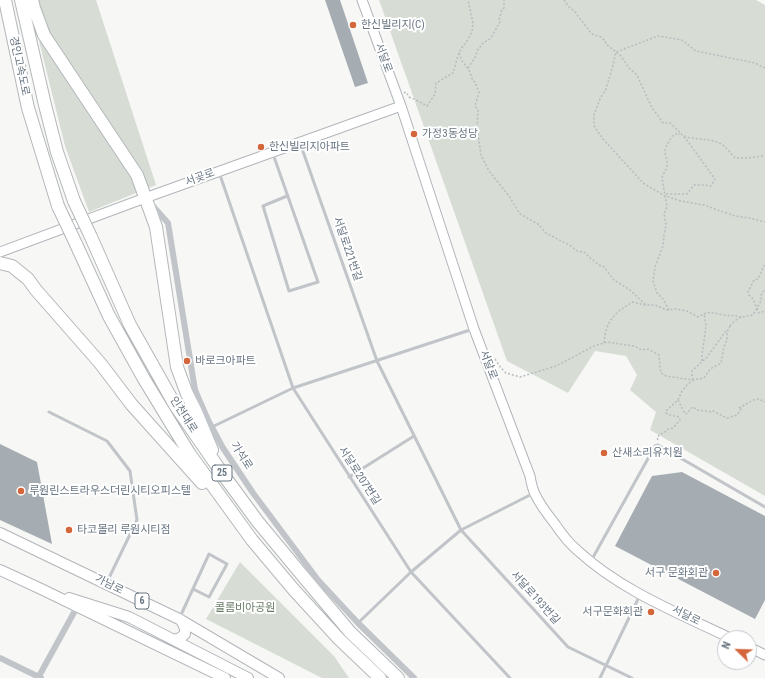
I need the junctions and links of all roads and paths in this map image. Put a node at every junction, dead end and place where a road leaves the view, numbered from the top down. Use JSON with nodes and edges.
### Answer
{"nodes":[{"id":1,"x":5,"y":0,"type":"edge"},
{"id":2,"x":21,"y":0,"type":"edge"},
{"id":3,"x":32,"y":0,"type":"edge"},
{"id":4,"x":362,"y":0,"type":"edge"},
{"id":5,"x":468,"y":0,"type":"edge"},
{"id":6,"x":504,"y":0,"type":"edge"},
{"id":7,"x":564,"y":0,"type":"edge"},
{"id":8,"x":616,"y":52,"type":"junction"},
{"id":9,"x":459,"y":53,"type":"junction"},
{"id":10,"x":468,"y":68,"type":"junction"},
{"id":11,"x":765,"y":68,"type":"edge"},
{"id":12,"x":397,"y":97,"type":"junction"},
{"id":13,"x":45,"y":105,"type":"joint"},
{"id":14,"x":401,"y":106,"type":"junction"},
{"id":15,"x":28,"y":108,"type":"joint"},
{"id":16,"x":681,"y":135,"type":"junction"},
{"id":17,"x":300,"y":142,"type":"junction"},
{"id":18,"x":272,"y":152,"type":"junction"},
{"id":19,"x":765,"y":156,"type":"edge"},
{"id":20,"x":219,"y":171,"type":"junction"},
{"id":21,"x":287,"y":196,"type":"junction"},
{"id":22,"x":665,"y":196,"type":"junction"},
{"id":23,"x":145,"y":198,"type":"junction"},
{"id":24,"x":765,"y":222,"type":"edge"},
{"id":25,"x":0,"y":252,"type":"edge"},
{"id":26,"x":0,"y":264,"type":"edge"},
{"id":27,"x":765,"y":265,"type":"edge"},
{"id":28,"x":765,"y":289,"type":"edge"},
{"id":29,"x":647,"y":306,"type":"junction"},
{"id":30,"x":757,"y":309,"type":"junction"},
{"id":31,"x":669,"y":310,"type":"junction"},
{"id":32,"x":765,"y":311,"type":"edge"},
{"id":33,"x":704,"y":313,"type":"junction"},
{"id":34,"x":741,"y":317,"type":"junction"},
{"id":35,"x":730,"y":326,"type":"junction"},
{"id":36,"x":474,"y":328,"type":"junction"},
{"id":37,"x":604,"y":343,"type":"junction"},
{"id":38,"x":492,"y":355,"type":"dead end"},
{"id":39,"x":377,"y":361,"type":"junction"},
{"id":40,"x":702,"y":361,"type":"junction"},
{"id":41,"x":693,"y":380,"type":"junction"},
{"id":42,"x":293,"y":388,"type":"junction"},
{"id":43,"x":678,"y":400,"type":"junction"},
{"id":44,"x":765,"y":402,"type":"edge"},
{"id":45,"x":49,"y":412,"type":"dead end"},
{"id":46,"x":212,"y":427,"type":"junction"},
{"id":47,"x":414,"y":436,"type":"junction"},
{"id":48,"x":658,"y":445,"type":"junction"},
{"id":49,"x":222,"y":473,"type":"junction"},
{"id":50,"x":350,"y":477,"type":"junction"},
{"id":51,"x":534,"y":492,"type":"junction"},
{"id":52,"x":765,"y":507,"type":"edge"},
{"id":53,"x":461,"y":530,"type":"junction"},
{"id":54,"x":0,"y":532,"type":"edge"},
{"id":55,"x":252,"y":540,"type":"junction"},
{"id":56,"x":591,"y":562,"type":"junction"},
{"id":57,"x":0,"y":570,"type":"edge"},
{"id":58,"x":411,"y":572,"type":"junction"},
{"id":59,"x":106,"y":584,"type":"junction"},
{"id":60,"x":39,"y":588,"type":"junction"},
{"id":61,"x":193,"y":589,"type":"junction"},
{"id":62,"x":641,"y":594,"type":"junction"},
{"id":63,"x":76,"y":607,"type":"junction"},
{"id":64,"x":180,"y":620,"type":"junction"},
{"id":65,"x":358,"y":623,"type":"junction"},
{"id":66,"x":717,"y":632,"type":"edge"},
{"id":67,"x":174,"y":640,"type":"junction"},
{"id":68,"x":0,"y":658,"type":"edge"},
{"id":69,"x":606,"y":665,"type":"junction"},
{"id":70,"x":220,"y":677,"type":"edge"},
{"id":71,"x":39,"y":678,"type":"edge"},
{"id":72,"x":248,"y":678,"type":"edge"},
{"id":73,"x":279,"y":678,"type":"edge"},
{"id":74,"x":380,"y":678,"type":"edge"},
{"id":75,"x":398,"y":678,"type":"edge"},
{"id":76,"x":414,"y":678,"type":"edge"},
{"id":77,"x":510,"y":678,"type":"edge"},
{"id":78,"x":600,"y":678,"type":"edge"},
{"id":79,"x":632,"y":678,"type":"edge"}],
"edges":[{"from":1,"to":15,"type":"highway","name":"경인고속도로"},
{"from":2,"to":13,"type":"highway","name":"경인고속도로"},
{"from":3,"to":23,"type":"highway"},
{"from":4,"to":12,"type":"street","name":"서달로"},
{"from":5,"to":9,"type":"path"},
{"from":6,"to":10,"type":"path"},
{"from":7,"to":8,"type":"path"},
{"from":8,"to":11,"type":"path"},
{"from":8,"to":16,"type":"path"},
{"from":8,"to":22,"type":"path"},
{"from":9,"to":10,"type":"path"},
{"from":9,"to":12,"type":"path"},
{"from":10,"to":29,"type":"path"},
{"from":12,"to":14,"type":"street","name":"서달로"},
{"from":13,"to":49,"type":"highway","name":"인천대로","number":"25","bridge":true},
{"from":14,"to":17,"type":"street","name":"서곶로"},
{"from":14,"to":36,"type":"street","name":"서달로"},
{"from":15,"to":55,"type":"highway","name":"인천대로","number":"25","bridge":true},
{"from":16,"to":19,"type":"path"},
{"from":16,"to":22,"type":"path"},
{"from":16,"to":22,"type":"path"},
{"from":17,"to":18,"type":"street","name":"서곶로"},
{"from":17,"to":39,"type":"lane","name":"서달로221번길"},
{"from":18,"to":20,"type":"street","name":"서곶로"},
{"from":18,"to":21,"type":"lane"},
{"from":20,"to":23,"type":"street","name":"서곶로"},
{"from":20,"to":42,"type":"lane"},
{"from":21,"to":21,"type":"lane"},
{"from":22,"to":24,"type":"path"},
{"from":22,"to":31,"type":"path"},
{"from":23,"to":25,"type":"street","name":"서곶로"},
{"from":23,"to":46,"type":"street","name":"가석로"},
{"from":23,"to":49,"type":"highway"},
{"from":26,"to":55,"type":"highway"},
{"from":27,"to":30,"type":"path"},
{"from":28,"to":30,"type":"path"},
{"from":29,"to":31,"type":"path"},
{"from":29,"to":37,"type":"path"},
{"from":30,"to":32,"type":"path"},
{"from":30,"to":34,"type":"path"},
{"from":31,"to":33,"type":"path"},
{"from":33,"to":34,"type":"path"},
{"from":33,"to":40,"type":"path"},
{"from":34,"to":35,"type":"path"},
{"from":35,"to":40,"type":"path"},
{"from":35,"to":41,"type":"path"},
{"from":36,"to":39,"type":"lane"},
{"from":36,"to":51,"type":"street","name":"서달로"},
{"from":37,"to":38,"type":"path"},
{"from":37,"to":41,"type":"path"},
{"from":39,"to":42,"type":"lane"},
{"from":39,"to":47,"type":"lane"},
{"from":40,"to":41,"type":"path"},
{"from":41,"to":43,"type":"path"},
{"from":42,"to":46,"type":"lane"},
{"from":42,"to":50,"type":"lane","name":"서달로207번길"},
{"from":43,"to":44,"type":"path"},
{"from":43,"to":48,"type":"path"},
{"from":45,"to":59,"type":"lane"},
{"from":46,"to":65,"type":"street","name":"가석로"},
{"from":47,"to":50,"type":"lane"},
{"from":47,"to":53,"type":"lane"},
{"from":48,"to":52,"type":"lane"},
{"from":48,"to":56,"type":"lane"},
{"from":49,"to":75,"type":"highway","name":"인천대로","number":"25"},
{"from":50,"to":58,"type":"lane","name":"서달로207번길"},
{"from":51,"to":53,"type":"lane"},
{"from":51,"to":56,"type":"street","name":"서달로"},
{"from":53,"to":58,"type":"lane"},
{"from":53,"to":69,"type":"lane","name":"서달로193번길"},
{"from":54,"to":59,"type":"main road","name":"가남로","number":"6"},
{"from":55,"to":74,"type":"highway","name":"인천대로","number":"25"},
{"from":56,"to":62,"type":"street","name":"서달로"},
{"from":57,"to":60,"type":"main road"},
{"from":58,"to":65,"type":"lane"},
{"from":58,"to":77,"type":"lane"},
{"from":59,"to":64,"type":"main road","name":"가남로","number":"6"},
{"from":60,"to":63,"type":"main road"},
{"from":60,"to":67,"type":"main road"},
{"from":61,"to":61,"type":"lane"},
{"from":61,"to":64,"type":"lane"},
{"from":62,"to":66,"type":"street","name":"서달로"},
{"from":62,"to":69,"type":"lane"},
{"from":63,"to":70,"type":"main road"},
{"from":63,"to":71,"type":"street"},
{"from":64,"to":67,"type":"main road"},
{"from":64,"to":73,"type":"main road","name":"가남로","number":"6"},
{"from":65,"to":76,"type":"street","name":"가석로"},
{"from":67,"to":72,"type":"main road"},
{"from":68,"to":71,"type":"street"},
{"from":69,"to":78,"type":"lane"},
{"from":69,"to":79,"type":"lane","name":"서달로193번길"}]}
